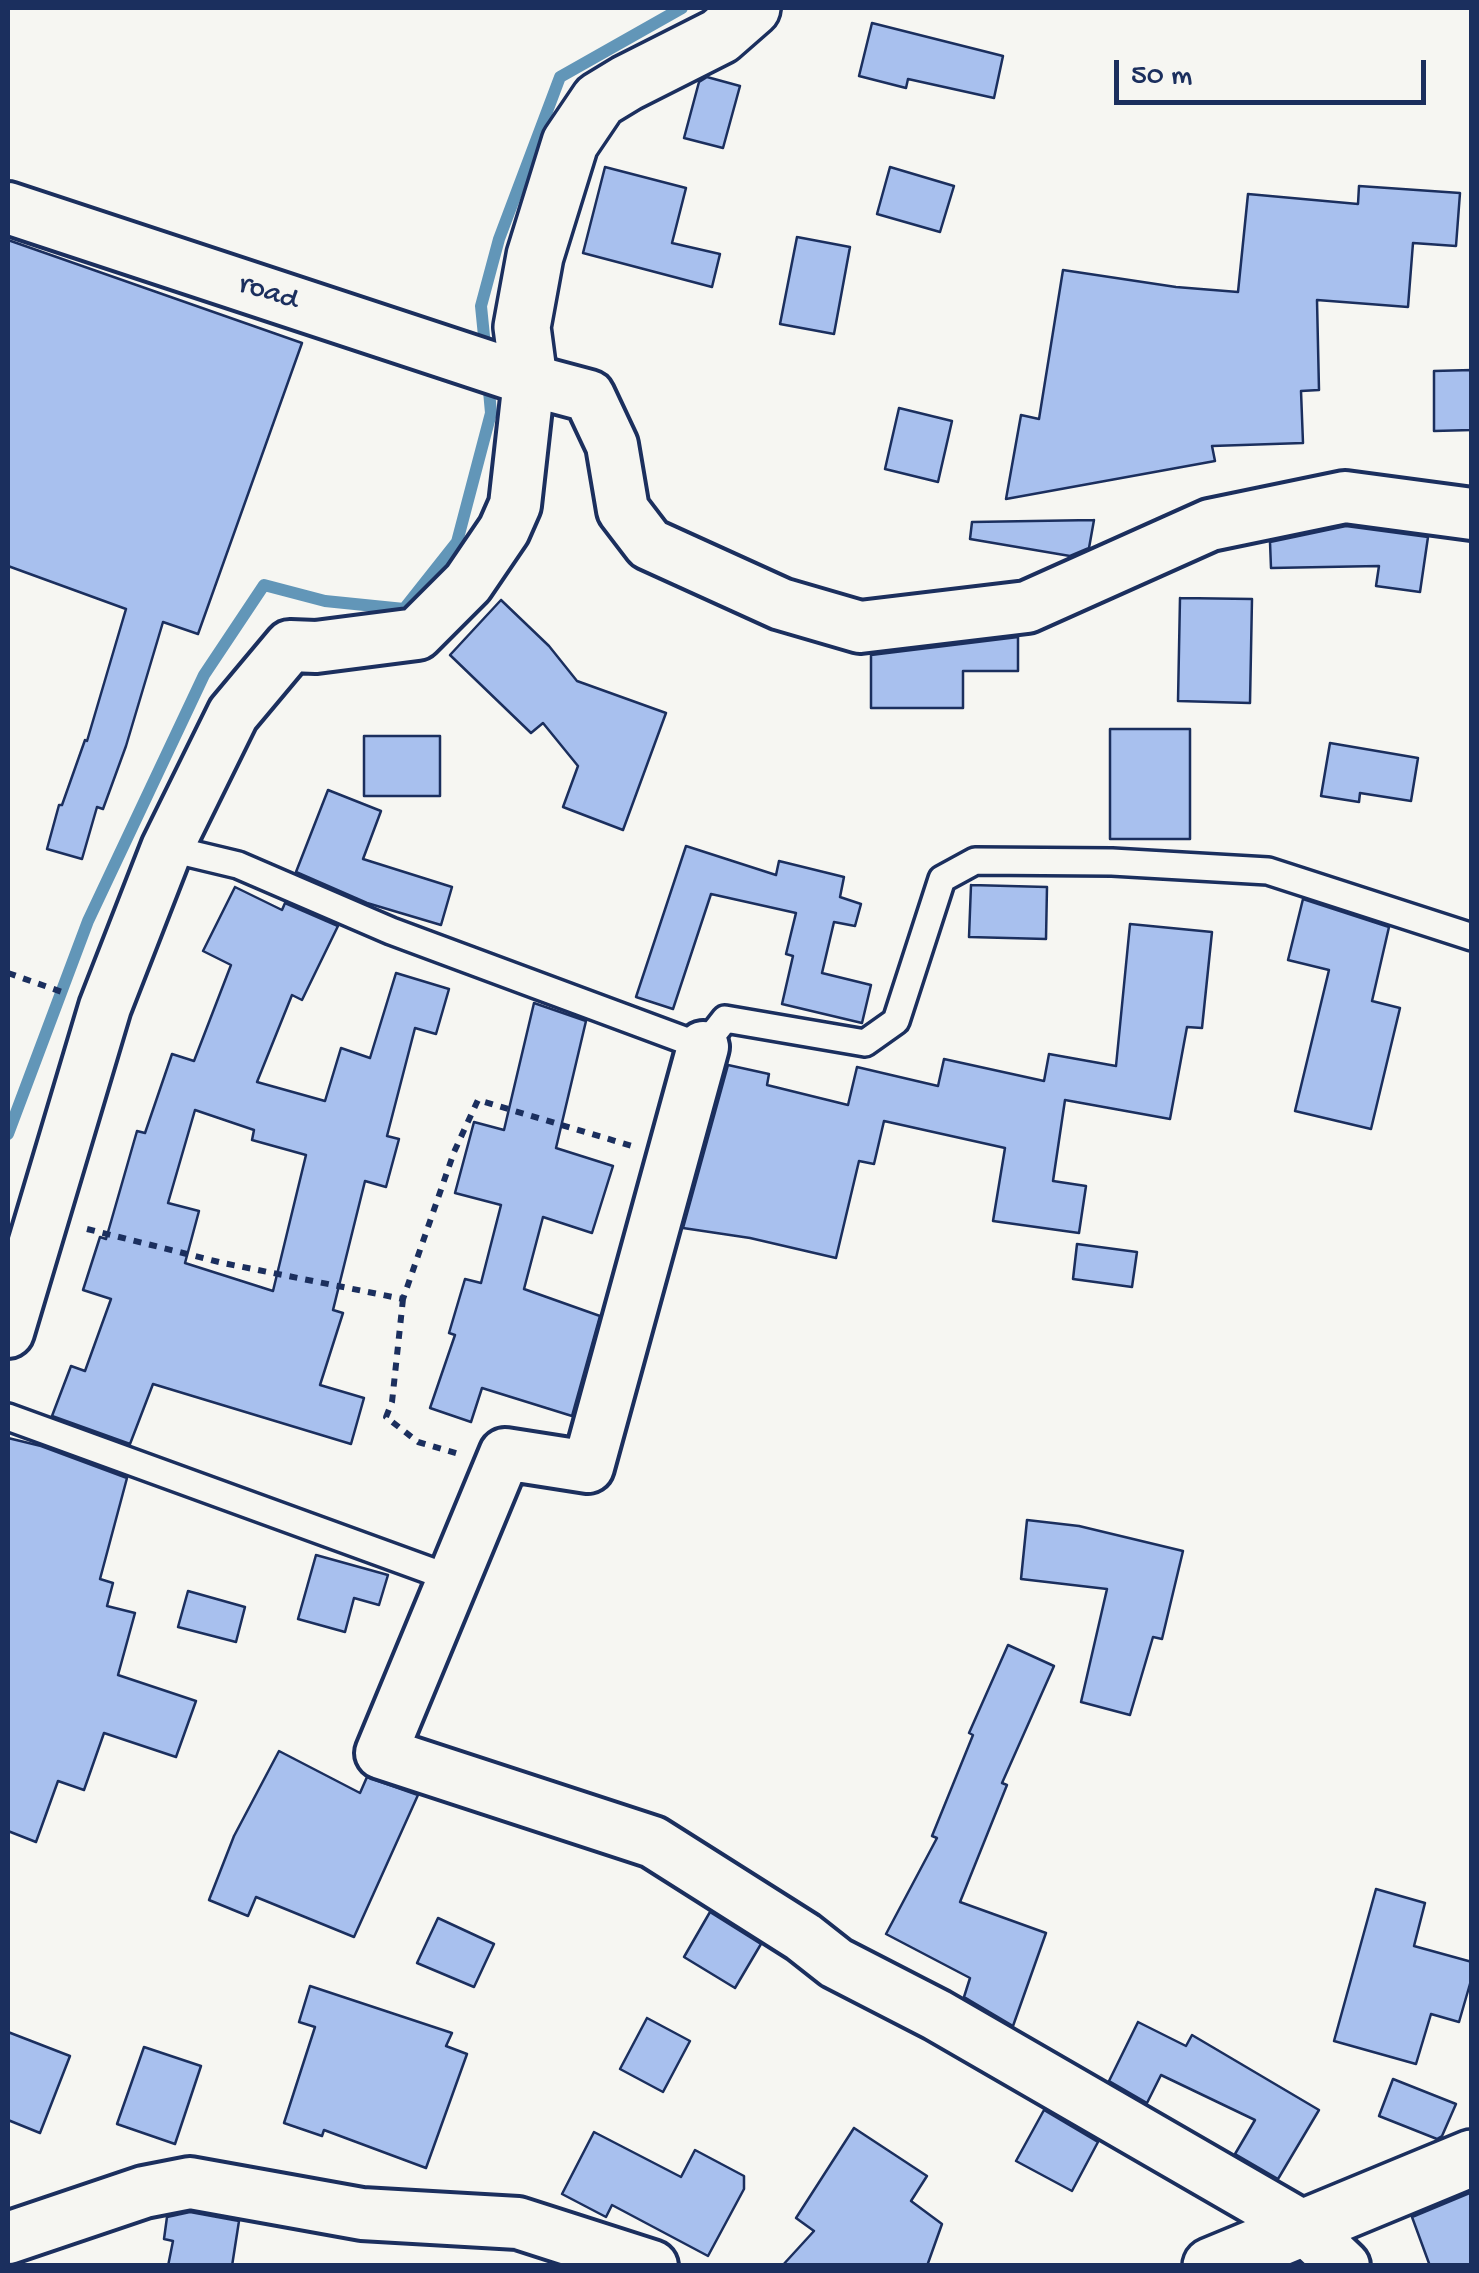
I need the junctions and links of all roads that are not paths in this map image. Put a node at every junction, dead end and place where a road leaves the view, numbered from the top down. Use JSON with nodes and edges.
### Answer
{"nodes":[{"id":1,"x":752,"y":8,"type":"edge"},
{"id":2,"x":8,"y":208,"type":"edge"},
{"id":3,"x":530,"y":380,"type":"junction"},
{"id":4,"x":1472,"y":514,"type":"edge"},
{"id":5,"x":167,"y":848,"type":"junction"},
{"id":6,"x":1472,"y":937,"type":"edge"},
{"id":7,"x":703,"y":1047,"type":"junction"},
{"id":8,"x":8,"y":1332,"type":"edge"},
{"id":9,"x":8,"y":1417,"type":"edge"},
{"id":10,"x":453,"y":1579,"type":"junction"},
{"id":11,"x":1472,"y":2158,"type":"edge"},
{"id":12,"x":1302,"y":2226,"type":"junction"},
{"id":13,"x":8,"y":2238,"type":"edge"},
{"id":14,"x":652,"y":2266,"type":"edge"},
{"id":15,"x":1211,"y":2266,"type":"edge"},
{"id":16,"x":1344,"y":2266,"type":"edge"}],
"edges":[{"from":1,"to":3,"type":"street"},
{"from":2,"to":3,"type":"street","name":"road"},
{"from":3,"to":4,"type":"street","name":"road"},
{"from":3,"to":5,"type":"street"},
{"from":5,"to":7,"type":"lane"},
{"from":5,"to":8,"type":"street"},
{"from":6,"to":7,"type":"lane"},
{"from":7,"to":10,"type":"street"},
{"from":9,"to":10,"type":"lane"},
{"from":10,"to":12,"type":"street"},
{"from":11,"to":12,"type":"street"},
{"from":12,"to":15,"type":"street"},
{"from":12,"to":16,"type":"street"},
{"from":13,"to":14,"type":"street"}]}
